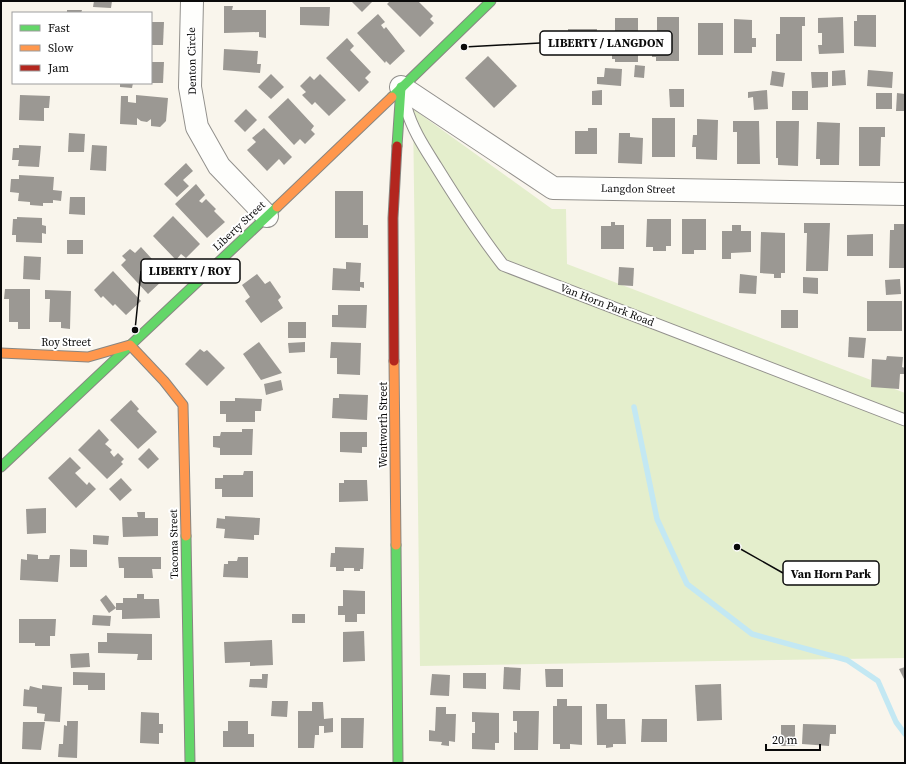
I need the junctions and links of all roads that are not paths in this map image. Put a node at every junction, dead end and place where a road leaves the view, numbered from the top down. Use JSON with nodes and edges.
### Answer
{"nodes":[{"id":1,"x":192,"y":1,"type":"edge"},
{"id":2,"x":491,"y":1,"type":"edge"},
{"id":3,"x":401,"y":87,"type":"junction"},
{"id":4,"x":905,"y":194,"type":"edge"},
{"id":5,"x":267,"y":216,"type":"junction"},
{"id":6,"x":130,"y":345,"type":"junction"},
{"id":7,"x":1,"y":353,"type":"edge"},
{"id":8,"x":905,"y":420,"type":"edge"},
{"id":9,"x":1,"y":467,"type":"edge"},
{"id":10,"x":190,"y":763,"type":"edge"},
{"id":11,"x":398,"y":763,"type":"edge"}],
"edges":[{"from":1,"to":5,"type":"street","name":"Denton Circle"},
{"from":2,"to":3,"type":"street","name":"Liberty Street"},
{"from":3,"to":4,"type":"street","name":"Langdon Street"},
{"from":3,"to":5,"type":"street","name":"Liberty Street"},
{"from":3,"to":8,"type":"lane","name":"Van Horn Park Road"},
{"from":3,"to":11,"type":"street","name":"Wentworth Street"},
{"from":5,"to":6,"type":"street","name":"Liberty Street"},
{"from":6,"to":7,"type":"street","name":"Roy Street"},
{"from":6,"to":9,"type":"street","name":"Liberty Street"},
{"from":6,"to":10,"type":"street","name":"Tacoma Street"}]}
